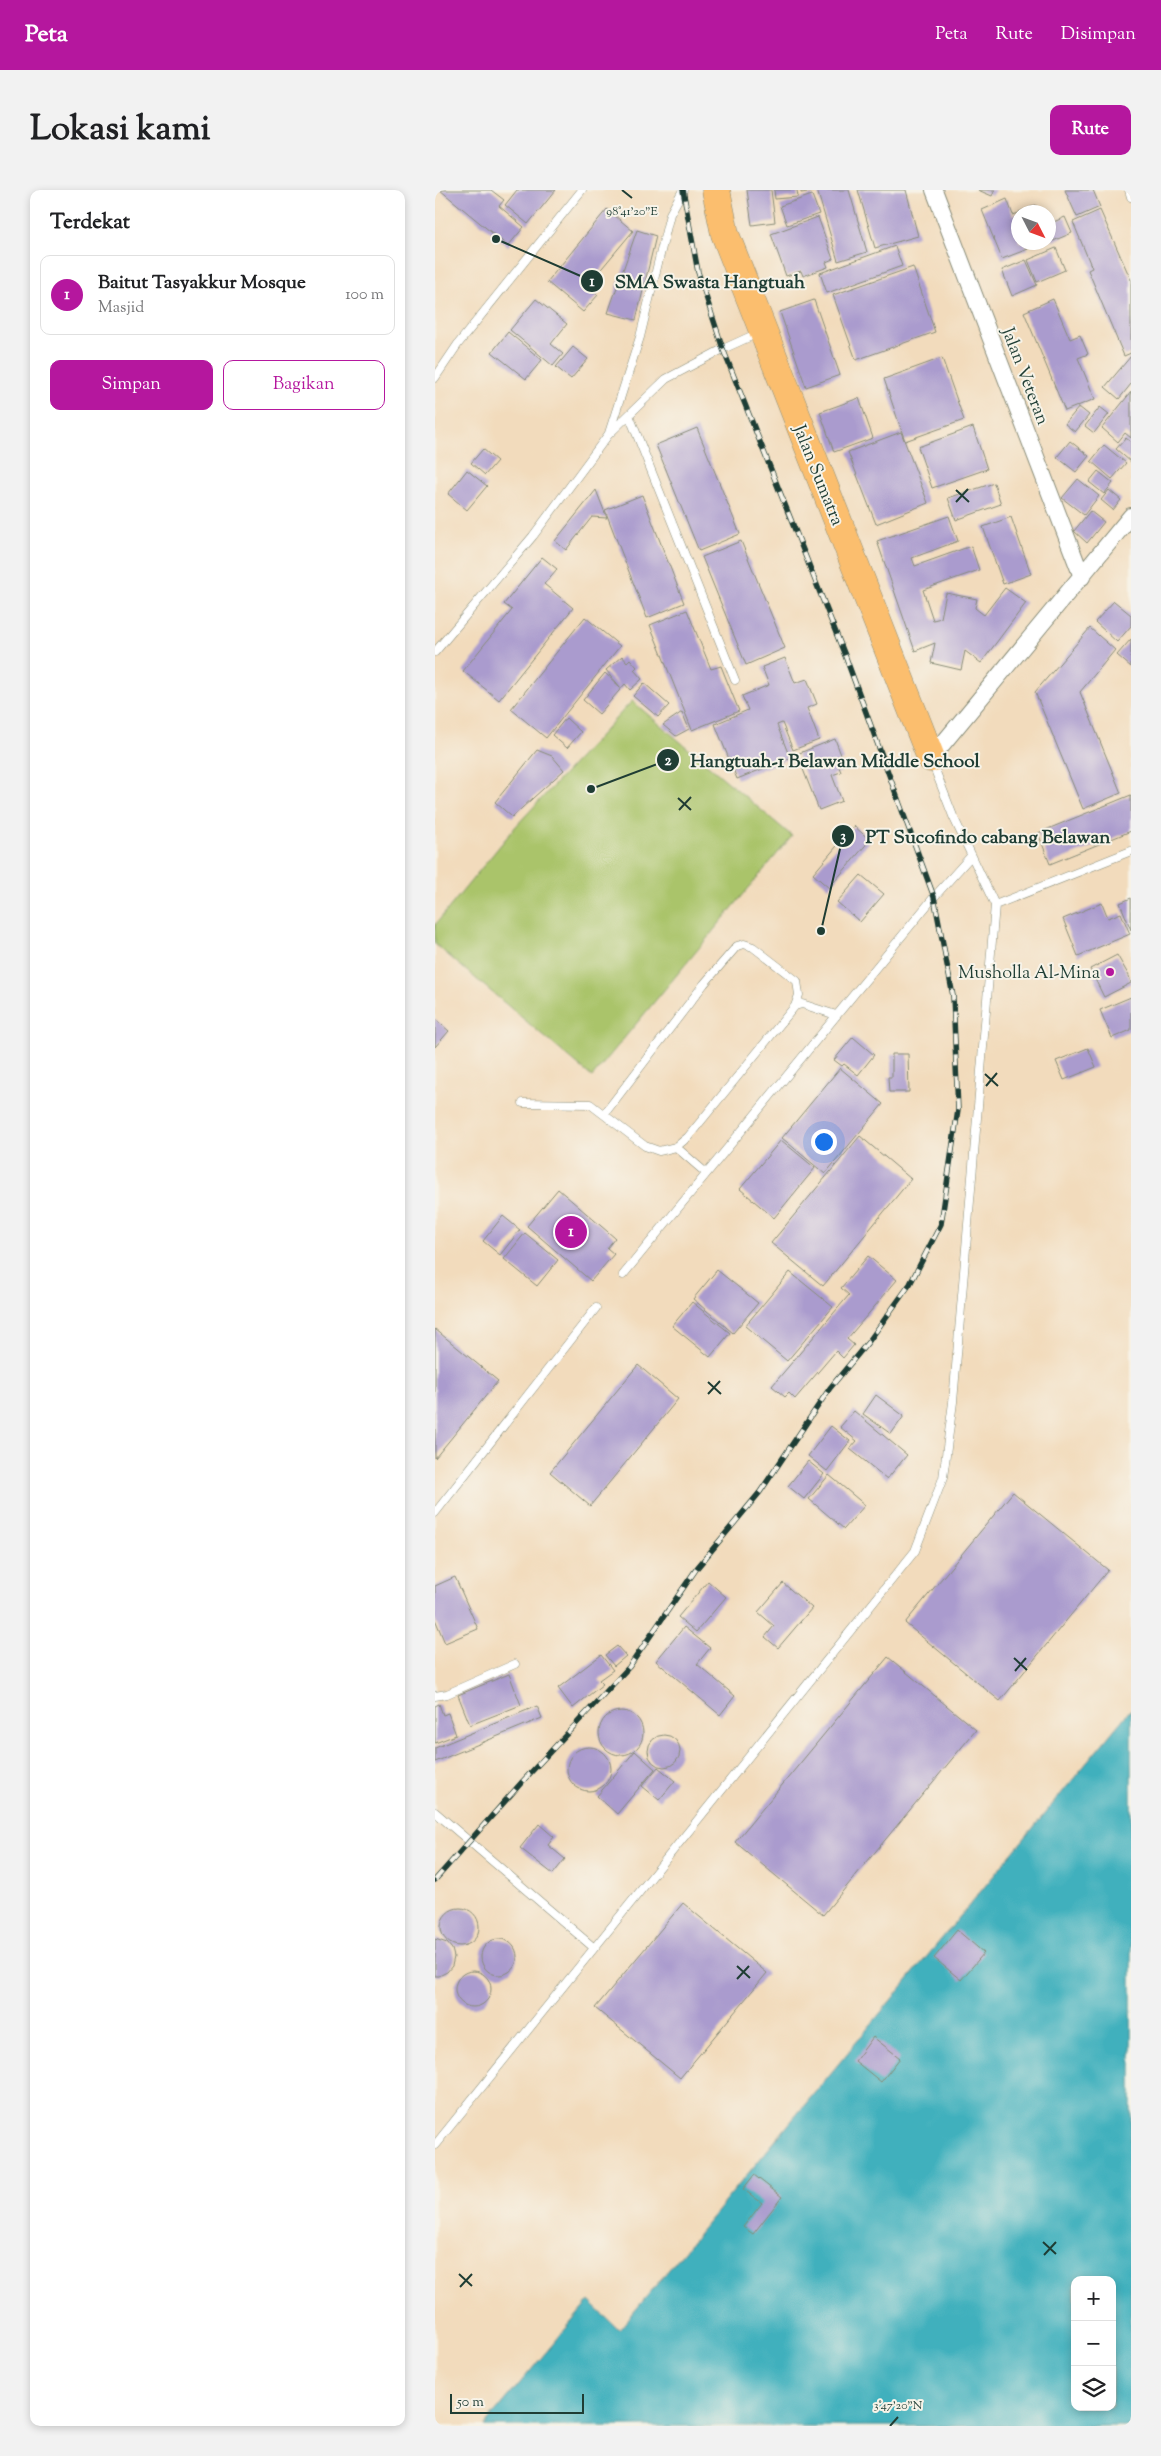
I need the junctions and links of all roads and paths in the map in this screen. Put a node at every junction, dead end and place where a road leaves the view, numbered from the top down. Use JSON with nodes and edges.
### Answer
{"nodes":[{"id":1,"x":582,"y":190,"type":"edge"},
{"id":2,"x":683,"y":190,"type":"edge"},
{"id":3,"x":716,"y":190,"type":"edge"},
{"id":4,"x":934,"y":190,"type":"edge"},
{"id":5,"x":1129,"y":190,"type":"edge"},
{"id":6,"x":1131,"y":198,"type":"edge"},
{"id":7,"x":762,"y":331,"type":"junction"},
{"id":8,"x":435,"y":378,"type":"edge"},
{"id":9,"x":629,"y":414,"type":"junction"},
{"id":10,"x":608,"y":435,"type":"junction"},
{"id":11,"x":1131,"y":516,"type":"edge"},
{"id":12,"x":1082,"y":576,"type":"junction"},
{"id":13,"x":435,"y":652,"type":"edge"},
{"id":14,"x":735,"y":680,"type":"dead end"},
{"id":15,"x":931,"y":758,"type":"junction"},
{"id":16,"x":1131,"y":851,"type":"edge"},
{"id":17,"x":971,"y":856,"type":"junction"},
{"id":18,"x":995,"y":905,"type":"junction"},
{"id":19,"x":795,"y":1006,"type":"junction"},
{"id":20,"x":836,"y":1015,"type":"junction"},
{"id":21,"x":523,"y":1103,"type":"dead end"},
{"id":22,"x":605,"y":1113,"type":"junction"},
{"id":23,"x":675,"y":1148,"type":"junction"},
{"id":24,"x":706,"y":1173,"type":"junction"},
{"id":25,"x":623,"y":1275,"type":"dead end"},
{"id":26,"x":596,"y":1308,"type":"dead end"},
{"id":27,"x":435,"y":1513,"type":"edge"},
{"id":28,"x":515,"y":1664,"type":"dead end"},
{"id":29,"x":435,"y":1696,"type":"edge"},
{"id":30,"x":435,"y":1812,"type":"edge"},
{"id":31,"x":593,"y":1947,"type":"junction"},
{"id":32,"x":435,"y":2145,"type":"edge"}],
"edges":[{"from":1,"to":8,"type":"lane"},
{"from":2,"to":10,"type":"lane"},
{"from":3,"to":7,"type":"highway","name":"Jalan Sumatra"},
{"from":4,"to":12,"type":"street","name":"Jalan Veteran"},
{"from":5,"to":6,"type":"lane"},
{"from":7,"to":9,"type":"lane"},
{"from":7,"to":15,"type":"highway","name":"Jalan Sumatra"},
{"from":9,"to":10,"type":"lane"},
{"from":9,"to":14,"type":"lane"},
{"from":10,"to":13,"type":"lane"},
{"from":11,"to":12,"type":"street"},
{"from":12,"to":15,"type":"street"},
{"from":15,"to":17,"type":"lane"},
{"from":16,"to":18,"type":"lane"},
{"from":17,"to":18,"type":"lane"},
{"from":17,"to":20,"type":"lane"},
{"from":18,"to":31,"type":"lane"},
{"from":19,"to":20,"type":"lane"},
{"from":19,"to":22,"type":"lane"},
{"from":19,"to":23,"type":"lane"},
{"from":20,"to":24,"type":"lane"},
{"from":21,"to":22,"type":"lane"},
{"from":22,"to":23,"type":"lane"},
{"from":23,"to":24,"type":"lane"},
{"from":24,"to":25,"type":"lane"},
{"from":26,"to":27,"type":"lane"},
{"from":28,"to":29,"type":"lane"},
{"from":30,"to":31,"type":"lane"},
{"from":31,"to":32,"type":"lane"}]}
